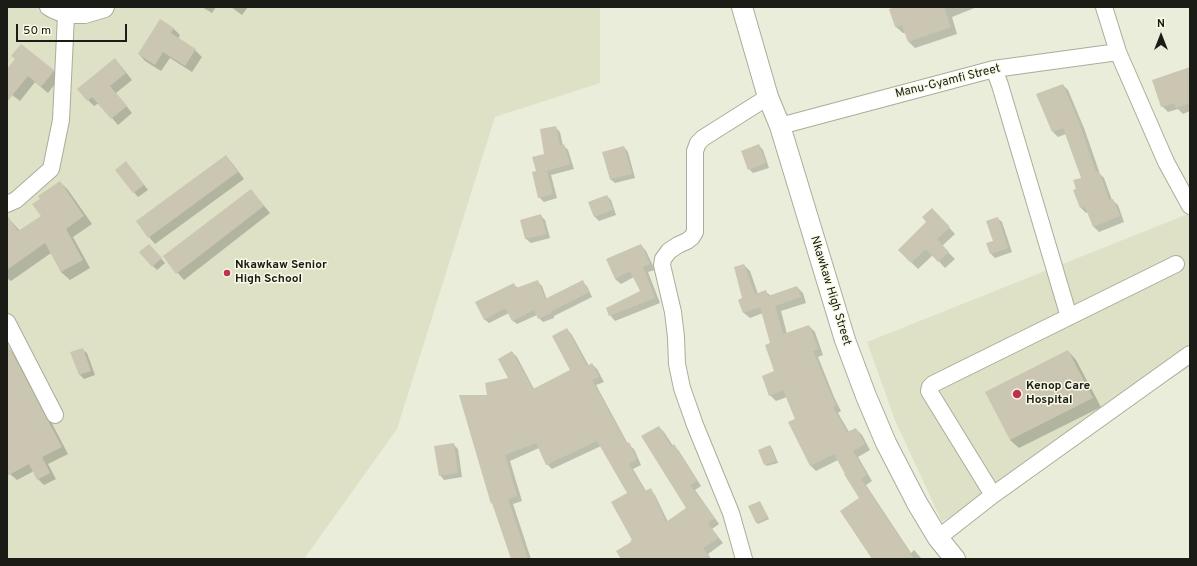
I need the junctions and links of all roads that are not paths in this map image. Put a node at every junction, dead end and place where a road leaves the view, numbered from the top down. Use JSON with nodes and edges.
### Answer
{"nodes":[{"id":1,"x":48,"y":7,"type":"edge"},
{"id":2,"x":106,"y":7,"type":"edge"},
{"id":3,"x":742,"y":7,"type":"edge"},
{"id":4,"x":1104,"y":7,"type":"edge"},
{"id":5,"x":66,"y":15,"type":"junction"},
{"id":6,"x":1118,"y":52,"type":"junction"},
{"id":7,"x":994,"y":70,"type":"junction"},
{"id":8,"x":768,"y":97,"type":"junction"},
{"id":9,"x":780,"y":126,"type":"junction"},
{"id":10,"x":7,"y":204,"type":"edge"},
{"id":11,"x":1190,"y":206,"type":"edge"},
{"id":12,"x":1176,"y":264,"type":"dead end"},
{"id":13,"x":1069,"y":317,"type":"junction"},
{"id":14,"x":7,"y":322,"type":"edge"},
{"id":15,"x":1190,"y":354,"type":"edge"},
{"id":16,"x":55,"y":415,"type":"dead end"},
{"id":17,"x":993,"y":495,"type":"junction"},
{"id":18,"x":938,"y":538,"type":"junction"},
{"id":19,"x":744,"y":559,"type":"edge"},
{"id":20,"x":955,"y":559,"type":"edge"}],
"edges":[{"from":1,"to":5,"type":"street"},
{"from":2,"to":5,"type":"street"},
{"from":3,"to":8,"type":"main road","name":"Nkawkaw High Street"},
{"from":4,"to":6,"type":"street"},
{"from":5,"to":10,"type":"street"},
{"from":6,"to":7,"type":"street","name":"Manu-Gyamfi Street"},
{"from":6,"to":11,"type":"street"},
{"from":7,"to":9,"type":"street","name":"Manu-Gyamfi Street"},
{"from":7,"to":13,"type":"street"},
{"from":8,"to":9,"type":"main road","name":"Nkawkaw High Street"},
{"from":8,"to":19,"type":"street"},
{"from":9,"to":18,"type":"main road","name":"Nkawkaw High Street"},
{"from":12,"to":13,"type":"street"},
{"from":13,"to":17,"type":"street"},
{"from":14,"to":16,"type":"street"},
{"from":15,"to":17,"type":"street"},
{"from":17,"to":18,"type":"street"},
{"from":18,"to":20,"type":"main road","name":"Nkawkaw High Street"}]}
